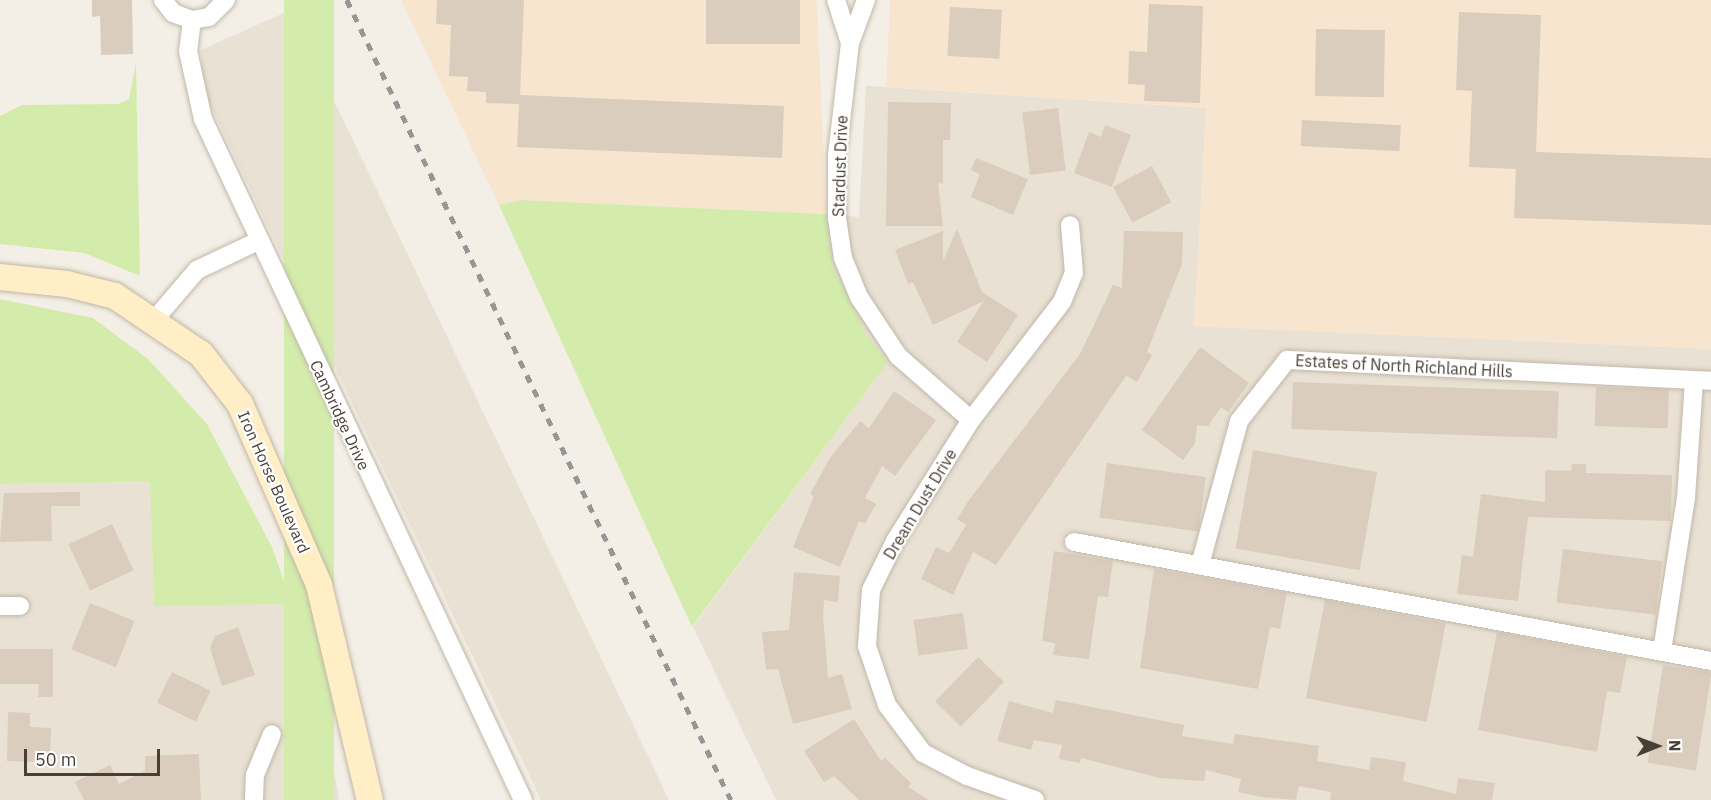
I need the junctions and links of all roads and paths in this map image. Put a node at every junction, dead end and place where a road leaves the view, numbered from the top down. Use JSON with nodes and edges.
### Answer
{"nodes":[{"id":1,"x":163,"y":0,"type":"edge"},
{"id":2,"x":226,"y":0,"type":"edge"},
{"id":3,"x":836,"y":0,"type":"edge"},
{"id":4,"x":866,"y":0,"type":"edge"},
{"id":5,"x":192,"y":20,"type":"junction"},
{"id":6,"x":850,"y":43,"type":"junction"},
{"id":7,"x":1070,"y":225,"type":"dead end"},
{"id":8,"x":258,"y":241,"type":"junction"},
{"id":9,"x":0,"y":277,"type":"edge"},
{"id":10,"x":155,"y":320,"type":"junction"},
{"id":11,"x":1702,"y":380,"type":"edge"},
{"id":12,"x":971,"y":420,"type":"junction"},
{"id":13,"x":1074,"y":542,"type":"dead end"},
{"id":14,"x":1200,"y":565,"type":"junction"},
{"id":15,"x":0,"y":606,"type":"edge"},
{"id":16,"x":20,"y":606,"type":"dead end"},
{"id":17,"x":1662,"y":651,"type":"junction"},
{"id":18,"x":1711,"y":661,"type":"edge"},
{"id":19,"x":272,"y":734,"type":"dead end"},
{"id":20,"x":254,"y":800,"type":"edge"},
{"id":21,"x":370,"y":800,"type":"edge"},
{"id":22,"x":524,"y":800,"type":"edge"},
{"id":23,"x":1035,"y":800,"type":"edge"}],
"edges":[{"from":1,"to":5,"type":"street"},
{"from":2,"to":5,"type":"street"},
{"from":3,"to":6,"type":"street","name":"Stardust Drive"},
{"from":4,"to":6,"type":"street","name":"Stardust Drive"},
{"from":5,"to":8,"type":"street","name":"Cambridge Drive"},
{"from":6,"to":12,"type":"street","name":"Stardust Drive"},
{"from":7,"to":12,"type":"street","name":"Dream Dust Drive"},
{"from":8,"to":10,"type":"street"},
{"from":8,"to":22,"type":"street","name":"Cambridge Drive"},
{"from":9,"to":10,"type":"street","name":"Iron Horse Boulevard"},
{"from":10,"to":21,"type":"street","name":"Iron Horse Boulevard"},
{"from":11,"to":14,"type":"street","name":"Estates of North Richland Hills"},
{"from":11,"to":17,"type":"street"},
{"from":12,"to":23,"type":"street","name":"Dream Dust Drive"},
{"from":13,"to":14,"type":"street"},
{"from":14,"to":17,"type":"street"},
{"from":15,"to":16,"type":"street"},
{"from":17,"to":18,"type":"street"},
{"from":19,"to":20,"type":"street"}]}
